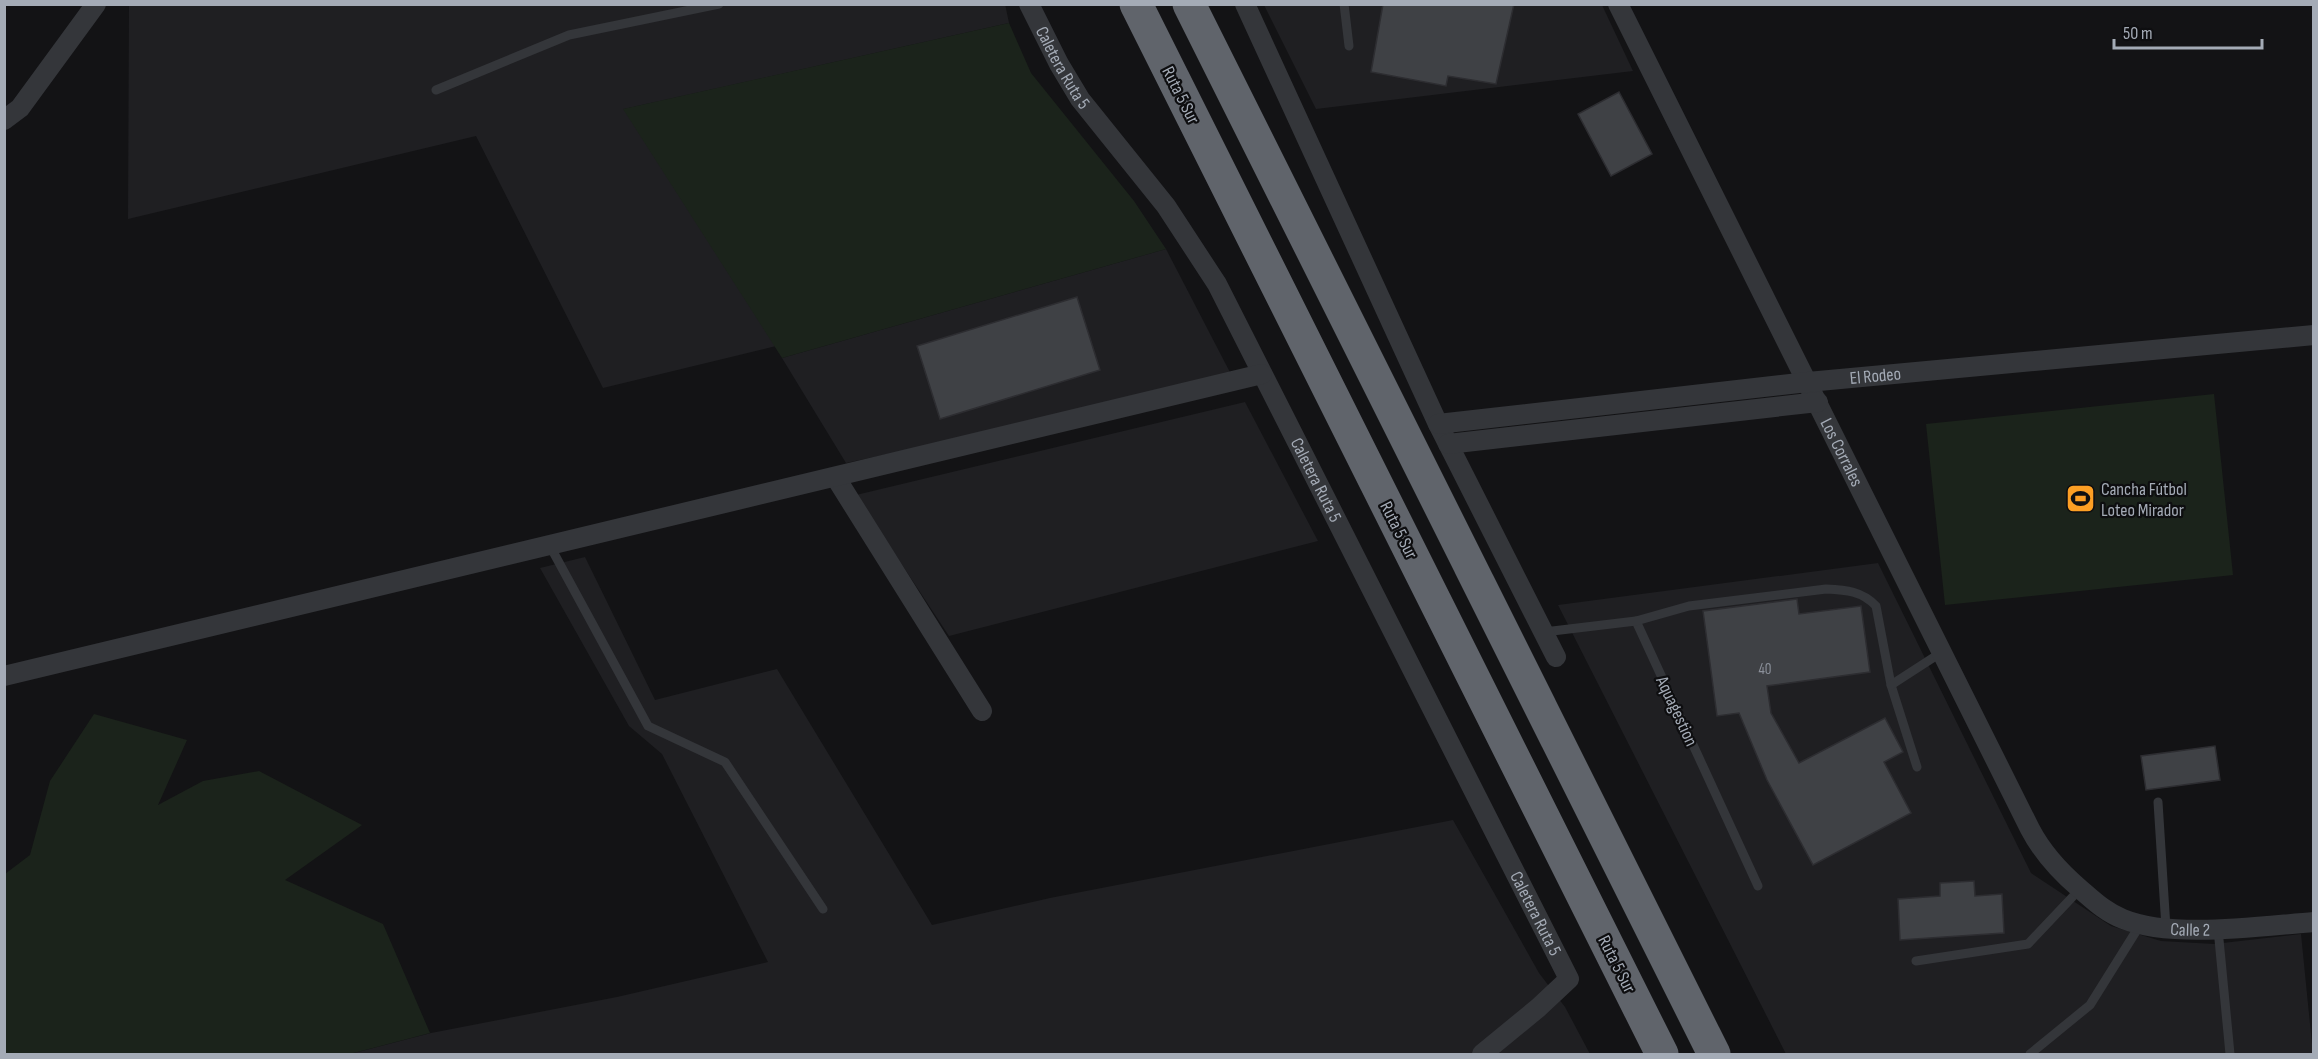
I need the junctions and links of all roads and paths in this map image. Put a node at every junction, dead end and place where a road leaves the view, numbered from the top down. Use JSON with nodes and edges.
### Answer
{"nodes":[{"id":1,"x":96,"y":4,"type":"edge"},
{"id":2,"x":719,"y":4,"type":"edge"},
{"id":3,"x":1029,"y":4,"type":"edge"},
{"id":4,"x":1136,"y":4,"type":"edge"},
{"id":5,"x":1190,"y":4,"type":"edge"},
{"id":6,"x":1245,"y":4,"type":"edge"},
{"id":7,"x":1344,"y":4,"type":"edge"},
{"id":8,"x":1618,"y":4,"type":"edge"},
{"id":9,"x":1349,"y":46,"type":"dead end"},
{"id":10,"x":436,"y":90,"type":"dead end"},
{"id":11,"x":4,"y":120,"type":"edge"},
{"id":12,"x":2313,"y":335,"type":"edge"},
{"id":13,"x":1262,"y":374,"type":"junction"},
{"id":14,"x":1808,"y":382,"type":"junction"},
{"id":15,"x":1818,"y":402,"type":"junction"},
{"id":16,"x":1438,"y":424,"type":"junction"},
{"id":17,"x":1448,"y":444,"type":"junction"},
{"id":18,"x":836,"y":478,"type":"junction"},
{"id":19,"x":550,"y":546,"type":"junction"},
{"id":20,"x":1636,"y":621,"type":"junction"},
{"id":21,"x":1544,"y":632,"type":"junction"},
{"id":22,"x":1942,"y":652,"type":"junction"},
{"id":23,"x":1556,"y":657,"type":"dead end"},
{"id":24,"x":4,"y":676,"type":"edge"},
{"id":25,"x":1891,"y":685,"type":"junction"},
{"id":26,"x":982,"y":711,"type":"dead end"},
{"id":27,"x":1917,"y":767,"type":"dead end"},
{"id":28,"x":2158,"y":802,"type":"dead end"},
{"id":29,"x":1758,"y":886,"type":"dead end"},
{"id":30,"x":2080,"y":889,"type":"junction"},
{"id":31,"x":823,"y":909,"type":"dead end"},
{"id":32,"x":2313,"y":922,"type":"edge"},
{"id":33,"x":2140,"y":925,"type":"junction"},
{"id":34,"x":2166,"y":928,"type":"junction"},
{"id":35,"x":2218,"y":929,"type":"junction"},
{"id":36,"x":1916,"y":961,"type":"dead end"},
{"id":37,"x":1482,"y":1054,"type":"edge"},
{"id":38,"x":1662,"y":1054,"type":"edge"},
{"id":39,"x":1714,"y":1054,"type":"edge"},
{"id":40,"x":2030,"y":1054,"type":"edge"},
{"id":41,"x":2230,"y":1054,"type":"edge"}],
"edges":[{"from":1,"to":11,"type":"street"},
{"from":2,"to":10,"type":"lane"},
{"from":3,"to":13,"type":"street","name":"Caletera Ruta 5"},
{"from":4,"to":38,"type":"highway","name":"Ruta 5 Sur"},
{"from":5,"to":39,"type":"highway"},
{"from":6,"to":16,"type":"street"},
{"from":7,"to":9,"type":"lane"},
{"from":8,"to":14,"type":"street","name":"Los Corrales"},
{"from":12,"to":14,"type":"street","name":"El Rodeo"},
{"from":13,"to":18,"type":"street"},
{"from":13,"to":37,"type":"street","name":"Caletera Ruta 5"},
{"from":14,"to":15,"type":"street","name":"Los Corrales"},
{"from":14,"to":16,"type":"street","name":"El Rodeo"},
{"from":15,"to":17,"type":"street"},
{"from":15,"to":22,"type":"street","name":"Los Corrales"},
{"from":16,"to":17,"type":"street"},
{"from":17,"to":21,"type":"street"},
{"from":18,"to":19,"type":"street"},
{"from":18,"to":26,"type":"street"},
{"from":19,"to":24,"type":"street"},
{"from":19,"to":31,"type":"lane"},
{"from":20,"to":21,"type":"lane"},
{"from":20,"to":25,"type":"lane"},
{"from":20,"to":29,"type":"lane","name":"Aquagestion"},
{"from":21,"to":23,"type":"street"},
{"from":22,"to":25,"type":"lane"},
{"from":22,"to":30,"type":"street","name":"Los Corrales"},
{"from":25,"to":27,"type":"lane"},
{"from":28,"to":34,"type":"lane"},
{"from":30,"to":33,"type":"street","name":"Calle 2"},
{"from":30,"to":36,"type":"lane"},
{"from":32,"to":35,"type":"street","name":"Calle 2"},
{"from":33,"to":34,"type":"street","name":"Calle 2"},
{"from":33,"to":40,"type":"lane"},
{"from":34,"to":35,"type":"street","name":"Calle 2"},
{"from":35,"to":41,"type":"lane"}]}
